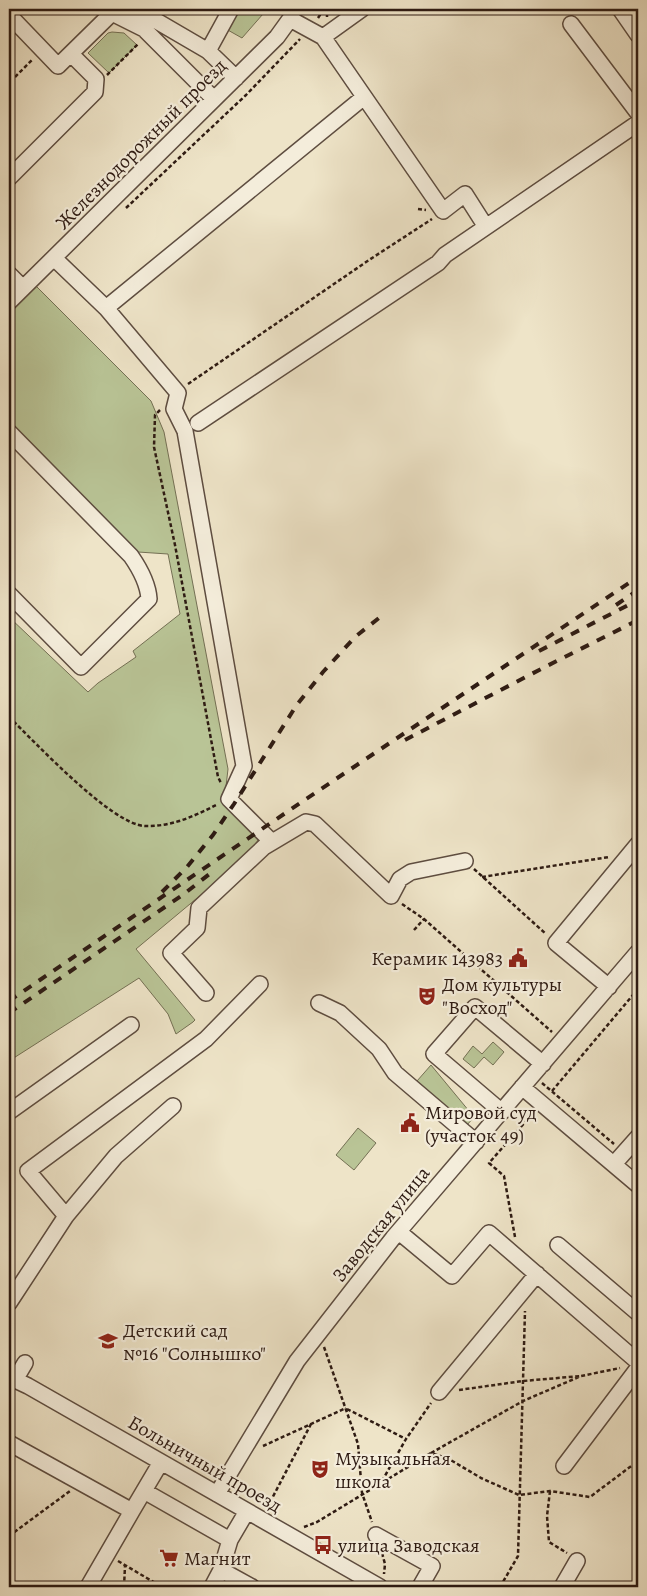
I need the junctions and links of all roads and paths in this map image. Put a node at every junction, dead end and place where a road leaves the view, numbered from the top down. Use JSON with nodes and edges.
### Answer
{"nodes":[{"id":1,"x":136,"y":9,"type":"edge"},
{"id":2,"x":231,"y":9,"type":"edge"},
{"id":3,"x":362,"y":9,"type":"edge"},
{"id":4,"x":620,"y":9,"type":"edge"},
{"id":5,"x":109,"y":11,"type":"edge"},
{"id":6,"x":292,"y":14,"type":"edge"},
{"id":7,"x":9,"y":15,"type":"edge"},
{"id":8,"x":571,"y":24,"type":"dead end"},
{"id":9,"x":636,"y":28,"type":"edge"},
{"id":10,"x":309,"y":30,"type":"junction"},
{"id":11,"x":149,"y":34,"type":"junction"},
{"id":12,"x":323,"y":37,"type":"junction"},
{"id":13,"x":43,"y":50,"type":"junction"},
{"id":14,"x":208,"y":51,"type":"junction"},
{"id":15,"x":71,"y":54,"type":"junction"},
{"id":16,"x":15,"y":77,"type":"dead end"},
{"id":17,"x":236,"y":78,"type":"junction"},
{"id":18,"x":96,"y":86,"type":"junction"},
{"id":19,"x":364,"y":97,"type":"junction"},
{"id":20,"x":214,"y":99,"type":"junction"},
{"id":21,"x":638,"y":113,"type":"edge"},
{"id":22,"x":638,"y":123,"type":"edge"},
{"id":23,"x":9,"y":178,"type":"edge"},
{"id":24,"x":125,"y":209,"type":"dead end"},
{"id":25,"x":418,"y":210,"type":"dead end"},
{"id":26,"x":443,"y":212,"type":"junction"},
{"id":27,"x":486,"y":227,"type":"junction"},
{"id":28,"x":54,"y":258,"type":"junction"},
{"id":29,"x":9,"y":274,"type":"edge"},
{"id":30,"x":23,"y":288,"type":"junction"},
{"id":31,"x":9,"y":302,"type":"edge"},
{"id":32,"x":106,"y":308,"type":"junction"},
{"id":33,"x":178,"y":393,"type":"junction"},
{"id":34,"x":161,"y":410,"type":"dead end"},
{"id":35,"x":198,"y":423,"type":"dead end"},
{"id":36,"x":9,"y":432,"type":"edge"},
{"id":37,"x":9,"y":594,"type":"edge"},
{"id":38,"x":9,"y":718,"type":"edge"},
{"id":39,"x":229,"y":799,"type":"junction"},
{"id":40,"x":271,"y":841,"type":"junction"},
{"id":41,"x":634,"y":849,"type":"edge"},
{"id":42,"x":465,"y":862,"type":"joint"},
{"id":43,"x":482,"y":877,"type":"junction"},
{"id":44,"x":390,"y":896,"type":"junction"},
{"id":45,"x":424,"y":920,"type":"junction"},
{"id":46,"x":414,"y":930,"type":"dead end"},
{"id":47,"x":556,"y":943,"type":"junction"},
{"id":48,"x":638,"y":952,"type":"edge"},
{"id":49,"x":260,"y":984,"type":"dead end"},
{"id":50,"x":609,"y":987,"type":"junction"},
{"id":51,"x":638,"y":990,"type":"edge"},
{"id":52,"x":206,"y":993,"type":"dead end"},
{"id":53,"x":319,"y":1003,"type":"dead end"},
{"id":54,"x":131,"y":1025,"type":"dead end"},
{"id":55,"x":562,"y":1041,"type":"junction"},
{"id":56,"x":543,"y":1064,"type":"junction"},
{"id":57,"x":522,"y":1087,"type":"junction"},
{"id":58,"x":173,"y":1106,"type":"dead end"},
{"id":59,"x":9,"y":1112,"type":"edge"},
{"id":60,"x":502,"y":1112,"type":"junction"},
{"id":61,"x":533,"y":1113,"type":"dead end"},
{"id":62,"x":638,"y":1137,"type":"edge"},
{"id":63,"x":476,"y":1142,"type":"junction"},
{"id":64,"x":624,"y":1153,"type":"junction"},
{"id":65,"x":614,"y":1164,"type":"junction"},
{"id":66,"x":638,"y":1185,"type":"edge"},
{"id":67,"x":66,"y":1216,"type":"junction"},
{"id":68,"x":399,"y":1232,"type":"junction"},
{"id":69,"x":558,"y":1246,"type":"dead end"},
{"id":70,"x":519,"y":1259,"type":"junction"},
{"id":71,"x":537,"y":1274,"type":"junction"},
{"id":72,"x":526,"y":1287,"type":"junction"},
{"id":73,"x":9,"y":1303,"type":"edge"},
{"id":74,"x":638,"y":1313,"type":"edge"},
{"id":75,"x":319,"y":1332,"type":"junction"},
{"id":76,"x":24,"y":1363,"type":"dead end"},
{"id":77,"x":635,"y":1365,"type":"edge"},
{"id":78,"x":581,"y":1376,"type":"junction"},
{"id":79,"x":12,"y":1378,"type":"edge"},
{"id":80,"x":523,"y":1381,"type":"junction"},
{"id":81,"x":439,"y":1392,"type":"junction"},
{"id":82,"x":523,"y":1401,"type":"junction"},
{"id":83,"x":346,"y":1408,"type":"junction"},
{"id":84,"x":312,"y":1422,"type":"junction"},
{"id":85,"x":406,"y":1440,"type":"junction"},
{"id":86,"x":9,"y":1443,"type":"edge"},
{"id":87,"x":259,"y":1447,"type":"dead end"},
{"id":88,"x":431,"y":1453,"type":"junction"},
{"id":89,"x":638,"y":1461,"type":"edge"},
{"id":90,"x":160,"y":1462,"type":"junction"},
{"id":91,"x":564,"y":1466,"type":"dead end"},
{"id":92,"x":382,"y":1482,"type":"junction"},
{"id":93,"x":81,"y":1483,"type":"junction"},
{"id":94,"x":550,"y":1490,"type":"junction"},
{"id":95,"x":144,"y":1491,"type":"junction"},
{"id":96,"x":362,"y":1493,"type":"junction"},
{"id":97,"x":218,"y":1494,"type":"junction"},
{"id":98,"x":520,"y":1495,"type":"junction"},
{"id":99,"x":247,"y":1511,"type":"junction"},
{"id":100,"x":266,"y":1511,"type":"dead end"},
{"id":101,"x":132,"y":1512,"type":"junction"},
{"id":102,"x":298,"y":1530,"type":"dead end"},
{"id":103,"x":376,"y":1534,"type":"junction"},
{"id":104,"x":9,"y":1536,"type":"edge"},
{"id":105,"x":230,"y":1540,"type":"junction"},
{"id":106,"x":107,"y":1555,"type":"junction"},
{"id":107,"x":575,"y":1559,"type":"joint"},
{"id":108,"x":125,"y":1566,"type":"junction"},
{"id":109,"x":222,"y":1570,"type":"junction"},
{"id":110,"x":638,"y":1574,"type":"edge"},
{"id":111,"x":381,"y":1583,"type":"edge"},
{"id":112,"x":632,"y":1586,"type":"edge"},
{"id":113,"x":88,"y":1587,"type":"edge"},
{"id":114,"x":124,"y":1587,"type":"edge"},
{"id":115,"x":162,"y":1587,"type":"edge"},
{"id":116,"x":181,"y":1587,"type":"edge"},
{"id":117,"x":200,"y":1587,"type":"edge"},
{"id":118,"x":212,"y":1587,"type":"edge"},
{"id":119,"x":252,"y":1587,"type":"edge"},
{"id":120,"x":420,"y":1587,"type":"edge"},
{"id":121,"x":500,"y":1587,"type":"edge"},
{"id":122,"x":562,"y":1587,"type":"edge"},
{"id":123,"x":638,"y":1587,"type":"edge"}],
"edges":[{"from":1,"to":14,"type":"street"},
{"from":2,"to":14,"type":"street"},
{"from":3,"to":12,"type":"street"},
{"from":4,"to":9,"type":"street"},
{"from":5,"to":11,"type":"street"},
{"from":5,"to":15,"type":"street"},
{"from":6,"to":10,"type":"street"},
{"from":6,"to":17,"type":"street","name":"Железнодорожный проезд"},
{"from":7,"to":13,"type":"street"},
{"from":8,"to":21,"type":"street"},
{"from":10,"to":12,"type":"street"},
{"from":10,"to":24,"type":"path"},
{"from":11,"to":18,"type":"path"},
{"from":11,"to":20,"type":"street"},
{"from":12,"to":19,"type":"street"},
{"from":13,"to":15,"type":"street"},
{"from":13,"to":16,"type":"path"},
{"from":14,"to":17,"type":"street"},
{"from":15,"to":18,"type":"street"},
{"from":17,"to":20,"type":"street","name":"Железнодорожный проезд"},
{"from":18,"to":23,"type":"street"},
{"from":19,"to":26,"type":"street"},
{"from":19,"to":32,"type":"street"},
{"from":20,"to":28,"type":"street","name":"Железнодорожный проезд"},
{"from":22,"to":27,"type":"street"},
{"from":25,"to":26,"type":"path"},
{"from":26,"to":27,"type":"street"},
{"from":26,"to":33,"type":"path"},
{"from":27,"to":35,"type":"street"},
{"from":28,"to":30,"type":"street","name":"Железнодорожный проезд"},
{"from":28,"to":32,"type":"street"},
{"from":29,"to":30,"type":"street"},
{"from":30,"to":31,"type":"street","name":"Железнодорожный проезд"},
{"from":32,"to":33,"type":"street"},
{"from":33,"to":39,"type":"street"},
{"from":34,"to":39,"type":"path"},
{"from":36,"to":37,"type":"street"},
{"from":38,"to":39,"type":"path"},
{"from":39,"to":40,"type":"street"},
{"from":40,"to":44,"type":"street"},
{"from":40,"to":52,"type":"street"},
{"from":41,"to":43,"type":"path"},
{"from":41,"to":47,"type":"street"},
{"from":42,"to":43,"type":"path"},
{"from":42,"to":44,"type":"street"},
{"from":43,"to":47,"type":"path"},
{"from":44,"to":45,"type":"path"},
{"from":45,"to":46,"type":"path"},
{"from":45,"to":55,"type":"path"},
{"from":47,"to":50,"type":"street"},
{"from":48,"to":50,"type":"street","name":"Заводская улица"},
{"from":49,"to":67,"type":"street"},
{"from":50,"to":55,"type":"street","name":"Заводская улица"},
{"from":51,"to":64,"type":"path"},
{"from":53,"to":63,"type":"street"},
{"from":54,"to":59,"type":"street"},
{"from":55,"to":56,"type":"street","name":"Заводская улица"},
{"from":56,"to":57,"type":"street","name":"Заводская улица"},
{"from":56,"to":60,"type":"street"},
{"from":57,"to":60,"type":"street","name":"Заводская улица"},
{"from":57,"to":65,"type":"street"},
{"from":58,"to":67,"type":"street"},
{"from":60,"to":63,"type":"street","name":"Заводская улица"},
{"from":61,"to":70,"type":"path"},
{"from":62,"to":64,"type":"street"},
{"from":63,"to":68,"type":"street","name":"Заводская улица"},
{"from":64,"to":65,"type":"street"},
{"from":65,"to":66,"type":"street"},
{"from":67,"to":73,"type":"street"},
{"from":68,"to":70,"type":"street"},
{"from":68,"to":75,"type":"street","name":"Заводская улица"},
{"from":69,"to":74,"type":"street"},
{"from":70,"to":71,"type":"street"},
{"from":71,"to":72,"type":"street"},
{"from":71,"to":77,"type":"street"},
{"from":72,"to":80,"type":"path"},
{"from":72,"to":81,"type":"street"},
{"from":75,"to":83,"type":"path"},
{"from":75,"to":97,"type":"street","name":"Заводская улица"},
{"from":76,"to":79,"type":"street"},
{"from":77,"to":78,"type":"path"},
{"from":77,"to":91,"type":"street"},
{"from":78,"to":80,"type":"path"},
{"from":78,"to":82,"type":"path"},
{"from":79,"to":90,"type":"street","name":"Больничный проезд"},
{"from":80,"to":81,"type":"path"},
{"from":80,"to":82,"type":"path"},
{"from":81,"to":85,"type":"path"},
{"from":82,"to":88,"type":"path"},
{"from":82,"to":98,"type":"path"},
{"from":83,"to":84,"type":"path"},
{"from":83,"to":85,"type":"path"},
{"from":83,"to":96,"type":"path"},
{"from":84,"to":87,"type":"path"},
{"from":84,"to":100,"type":"path"},
{"from":85,"to":92,"type":"path"},
{"from":86,"to":93,"type":"street"},
{"from":88,"to":92,"type":"path"},
{"from":88,"to":98,"type":"path"},
{"from":89,"to":94,"type":"path"},
{"from":90,"to":95,"type":"street"},
{"from":90,"to":97,"type":"street","name":"Больничный проезд"},
{"from":92,"to":96,"type":"path"},
{"from":93,"to":101,"type":"street"},
{"from":93,"to":104,"type":"path"},
{"from":94,"to":98,"type":"path"},
{"from":94,"to":107,"type":"path"},
{"from":95,"to":101,"type":"street"},
{"from":95,"to":105,"type":"street"},
{"from":96,"to":102,"type":"path"},
{"from":96,"to":103,"type":"path"},
{"from":97,"to":99,"type":"street","name":"Больничный проезд"},
{"from":98,"to":121,"type":"path"},
{"from":99,"to":105,"type":"street"},
{"from":99,"to":111,"type":"street","name":"Больничный проезд"},
{"from":101,"to":106,"type":"street"},
{"from":103,"to":111,"type":"path"},
{"from":103,"to":120,"type":"street"},
{"from":105,"to":109,"type":"street"},
{"from":106,"to":108,"type":"path"},
{"from":106,"to":113,"type":"street"},
{"from":107,"to":122,"type":"street"},
{"from":108,"to":114,"type":"path"},
{"from":108,"to":115,"type":"path"},
{"from":109,"to":118,"type":"street"},
{"from":109,"to":119,"type":"street"},
{"from":110,"to":112,"type":"path"},
{"from":112,"to":123,"type":"path"},
{"from":116,"to":117,"type":"path"}]}
